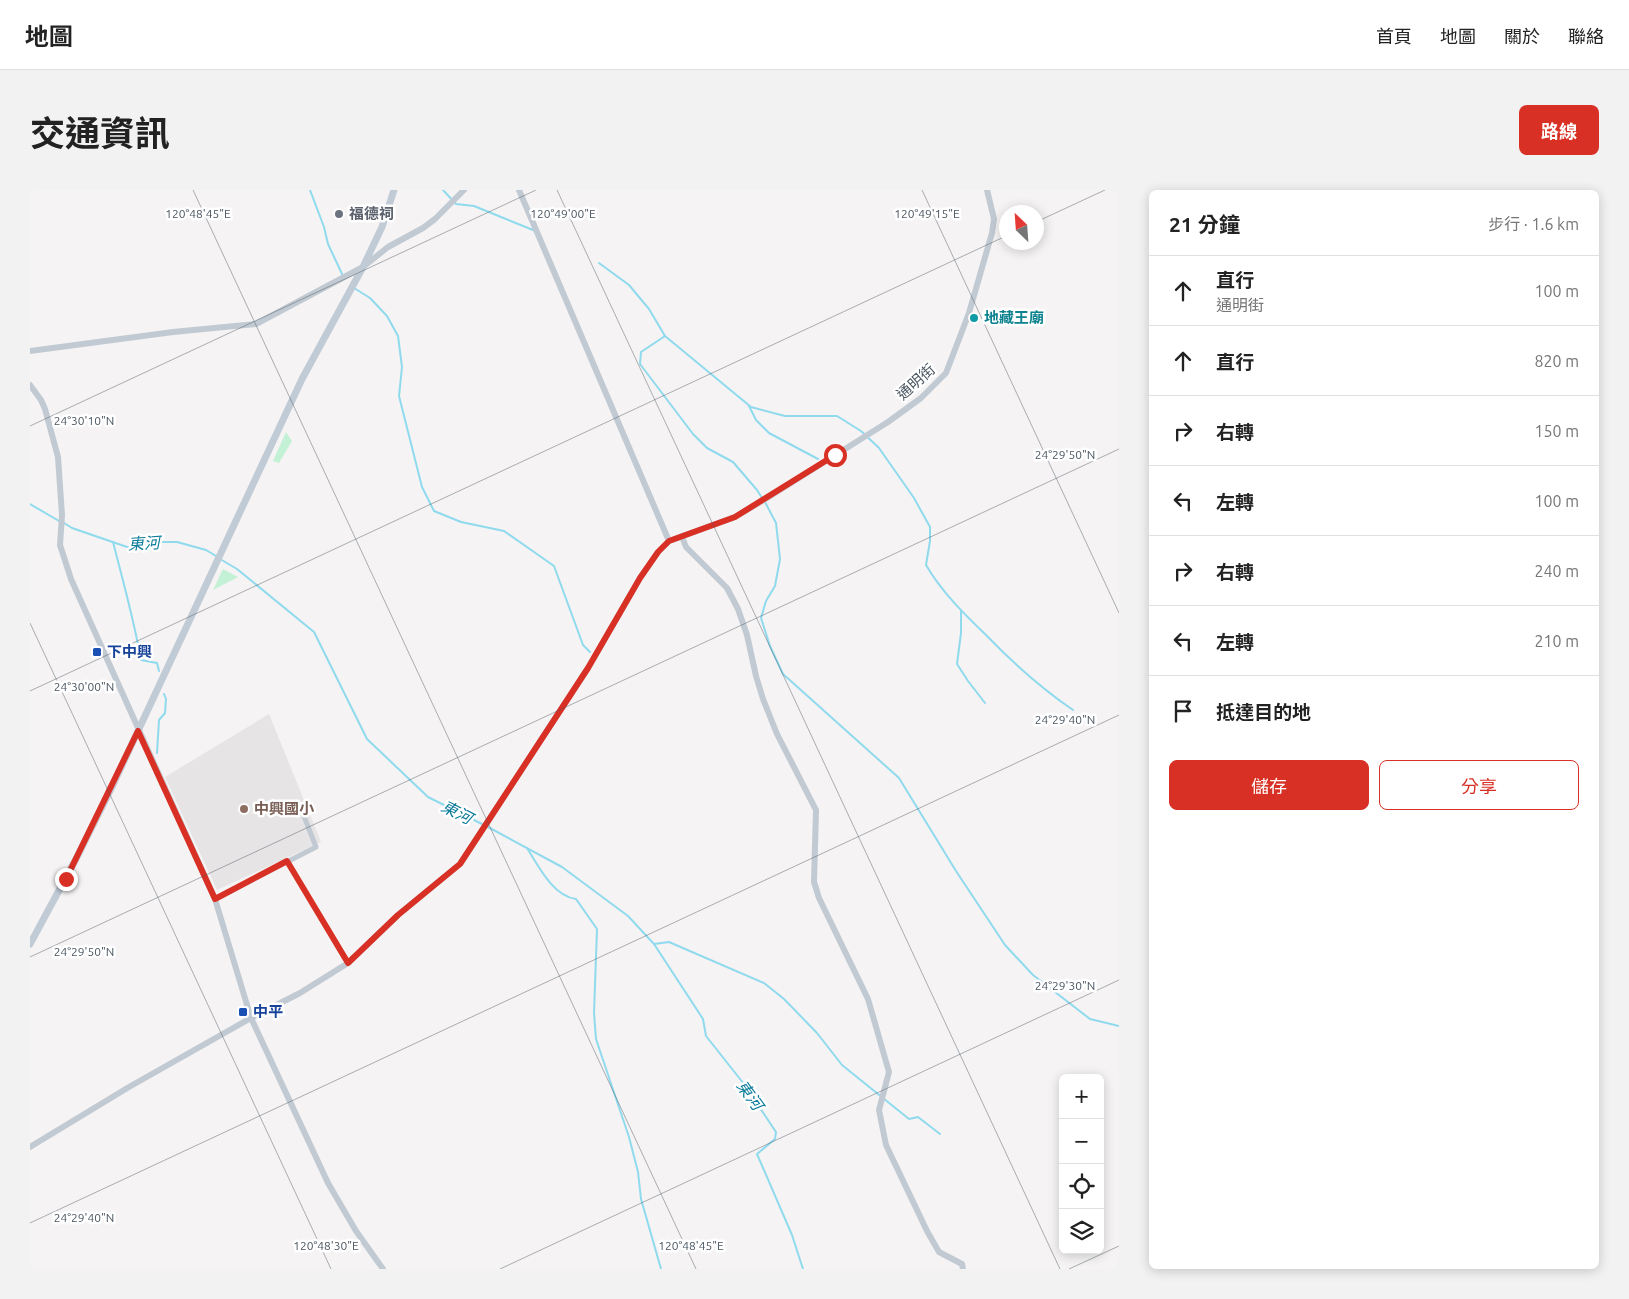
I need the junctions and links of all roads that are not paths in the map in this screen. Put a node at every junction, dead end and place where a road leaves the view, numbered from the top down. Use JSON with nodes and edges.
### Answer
{"nodes":[{"id":1,"x":394,"y":190,"type":"edge"},
{"id":2,"x":464,"y":190,"type":"edge"},
{"id":3,"x":520,"y":190,"type":"edge"},
{"id":4,"x":987,"y":190,"type":"edge"},
{"id":5,"x":363,"y":267,"type":"junction"},
{"id":6,"x":30,"y":351,"type":"edge"},
{"id":7,"x":30,"y":385,"type":"edge"},
{"id":8,"x":682,"y":537,"type":"junction"},
{"id":9,"x":669,"y":541,"type":"junction"},
{"id":10,"x":138,"y":731,"type":"junction"},
{"id":11,"x":300,"y":806,"type":"dead end"},
{"id":12,"x":287,"y":861,"type":"junction"},
{"id":13,"x":215,"y":899,"type":"junction"},
{"id":14,"x":30,"y":944,"type":"edge"},
{"id":15,"x":348,"y":963,"type":"junction"},
{"id":16,"x":251,"y":1018,"type":"junction"},
{"id":17,"x":30,"y":1147,"type":"edge"},
{"id":18,"x":383,"y":1269,"type":"edge"},
{"id":19,"x":963,"y":1269,"type":"edge"}],
"edges":[{"from":1,"to":5,"type":"main road"},
{"from":2,"to":5,"type":"street"},
{"from":3,"to":9,"type":"street"},
{"from":4,"to":8,"type":"street","name":"通明街"},
{"from":5,"to":6,"type":"street"},
{"from":5,"to":10,"type":"main road"},
{"from":7,"to":10,"type":"street"},
{"from":8,"to":9,"type":"street","name":"通明街"},
{"from":8,"to":19,"type":"street"},
{"from":9,"to":15,"type":"street"},
{"from":10,"to":13,"type":"street"},
{"from":10,"to":14,"type":"main road"},
{"from":11,"to":12,"type":"street"},
{"from":12,"to":13,"type":"street"},
{"from":12,"to":15,"type":"street"},
{"from":13,"to":16,"type":"street"},
{"from":15,"to":16,"type":"street"},
{"from":16,"to":17,"type":"street"},
{"from":16,"to":18,"type":"street"}]}
